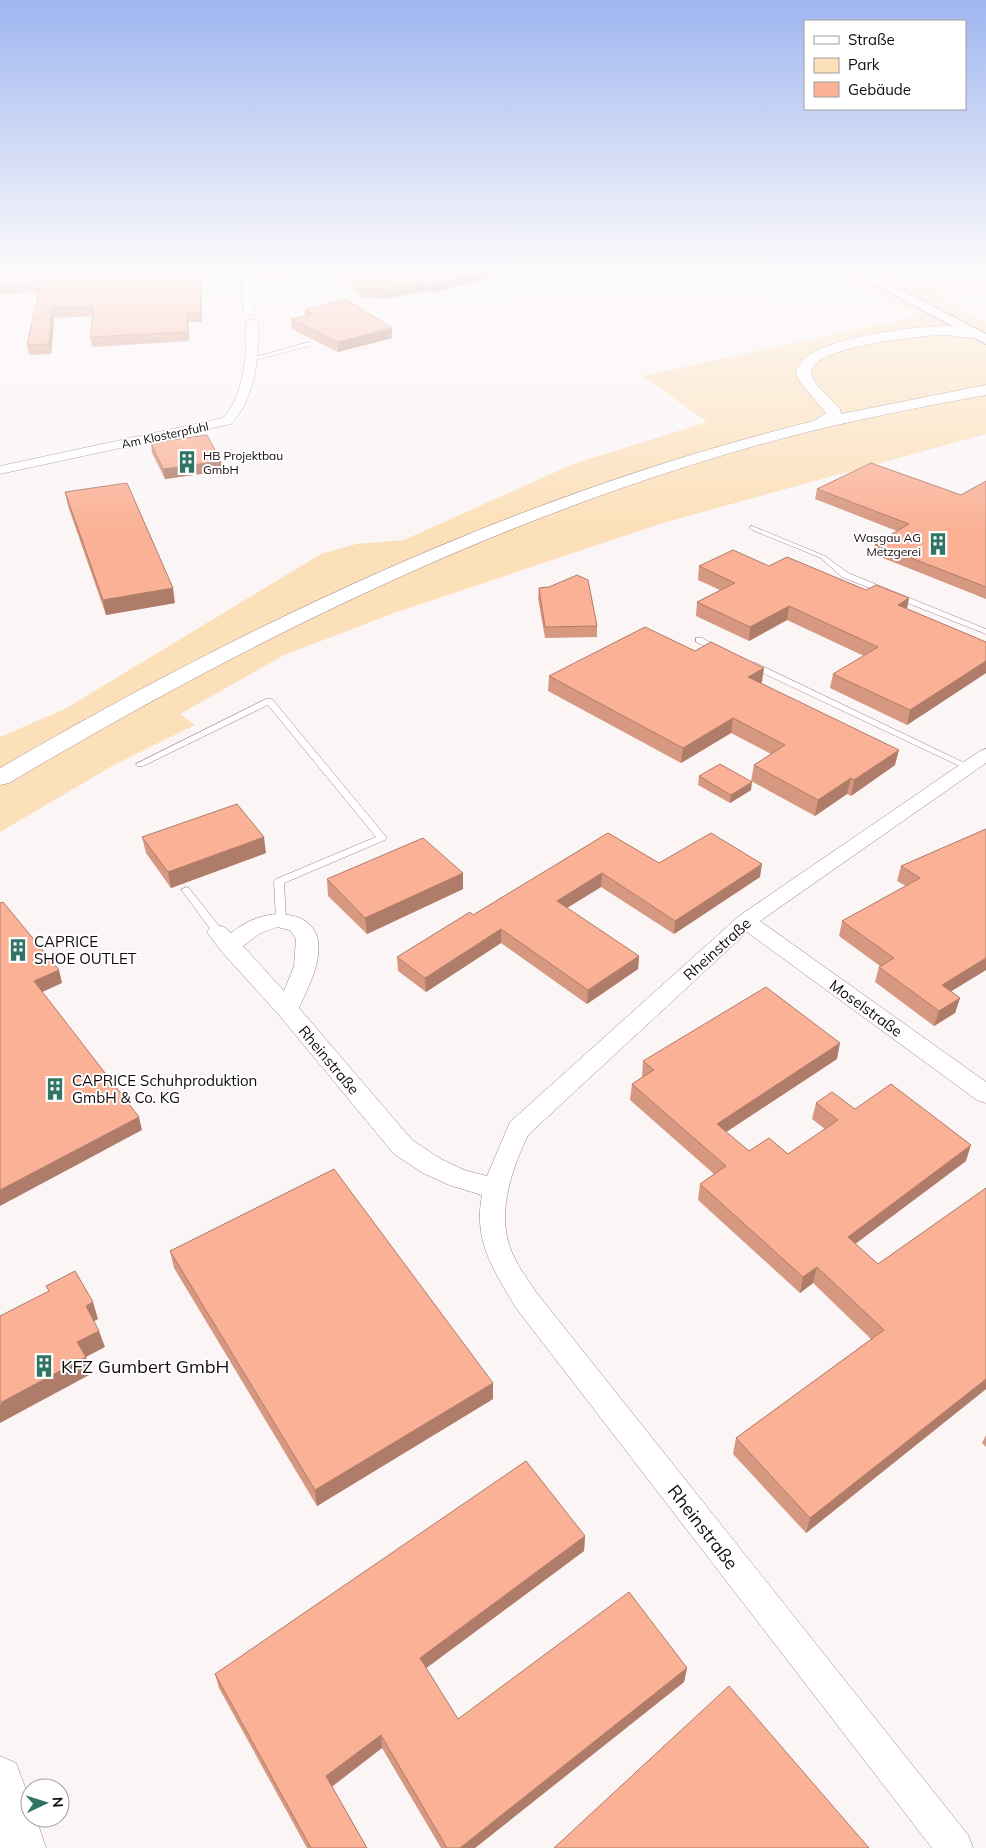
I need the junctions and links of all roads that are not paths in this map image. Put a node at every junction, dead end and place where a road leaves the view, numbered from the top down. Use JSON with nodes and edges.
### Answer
{"nodes":[{"id":1,"x":255,"y":358,"type":"edge"},
{"id":2,"x":813,"y":358,"type":"edge"},
{"id":3,"x":252,"y":359,"type":"joint"},
{"id":4,"x":812,"y":389,"type":"junction"},
{"id":5,"x":986,"y":390,"type":"edge"},
{"id":6,"x":940,"y":398,"type":"junction"},
{"id":7,"x":820,"y":424,"type":"junction"},
{"id":8,"x":0,"y":470,"type":"edge"},
{"id":9,"x":752,"y":528,"type":"dead end"},
{"id":10,"x":986,"y":632,"type":"edge"},
{"id":11,"x":699,"y":640,"type":"dead end"},
{"id":12,"x":726,"y":653,"type":"edge"},
{"id":13,"x":744,"y":661,"type":"edge"},
{"id":14,"x":986,"y":755,"type":"edge"},
{"id":15,"x":140,"y":764,"type":"dead end"},
{"id":16,"x":969,"y":767,"type":"junction"},
{"id":17,"x":0,"y":778,"type":"edge"},
{"id":18,"x":186,"y":890,"type":"dead end"},
{"id":19,"x":281,"y":920,"type":"junction"},
{"id":20,"x":746,"y":921,"type":"junction"},
{"id":21,"x":223,"y":939,"type":"junction"},
{"id":22,"x":286,"y":1009,"type":"junction"},
{"id":23,"x":986,"y":1094,"type":"edge"},
{"id":24,"x":495,"y":1188,"type":"junction"},
{"id":25,"x":0,"y":1779,"type":"edge"},
{"id":26,"x":22,"y":1848,"type":"edge"},
{"id":27,"x":954,"y":1848,"type":"edge"}],
"edges":[{"from":1,"to":3,"type":"lane"},
{"from":2,"to":4,"type":"main road"},
{"from":3,"to":8,"type":"street","name":"Am Klosterpfuhl"},
{"from":4,"to":6,"type":"main road"},
{"from":4,"to":7,"type":"main road"},
{"from":5,"to":6,"type":"main road"},
{"from":6,"to":7,"type":"main road"},
{"from":7,"to":17,"type":"main road"},
{"from":9,"to":10,"type":"lane"},
{"from":11,"to":12,"type":"lane"},
{"from":13,"to":16,"type":"lane"},
{"from":14,"to":16,"type":"street","name":"Rheinstraße"},
{"from":15,"to":19,"type":"lane"},
{"from":16,"to":20,"type":"street","name":"Rheinstraße"},
{"from":18,"to":21,"type":"lane"},
{"from":19,"to":21,"type":"street"},
{"from":19,"to":22,"type":"street"},
{"from":20,"to":23,"type":"street","name":"Moselstraße"},
{"from":20,"to":24,"type":"street","name":"Rheinstraße"},
{"from":21,"to":22,"type":"street","name":"Rheinstraße"},
{"from":22,"to":24,"type":"street","name":"Rheinstraße"},
{"from":24,"to":27,"type":"street","name":"Rheinstraße"},
{"from":25,"to":26,"type":"main road"}]}
